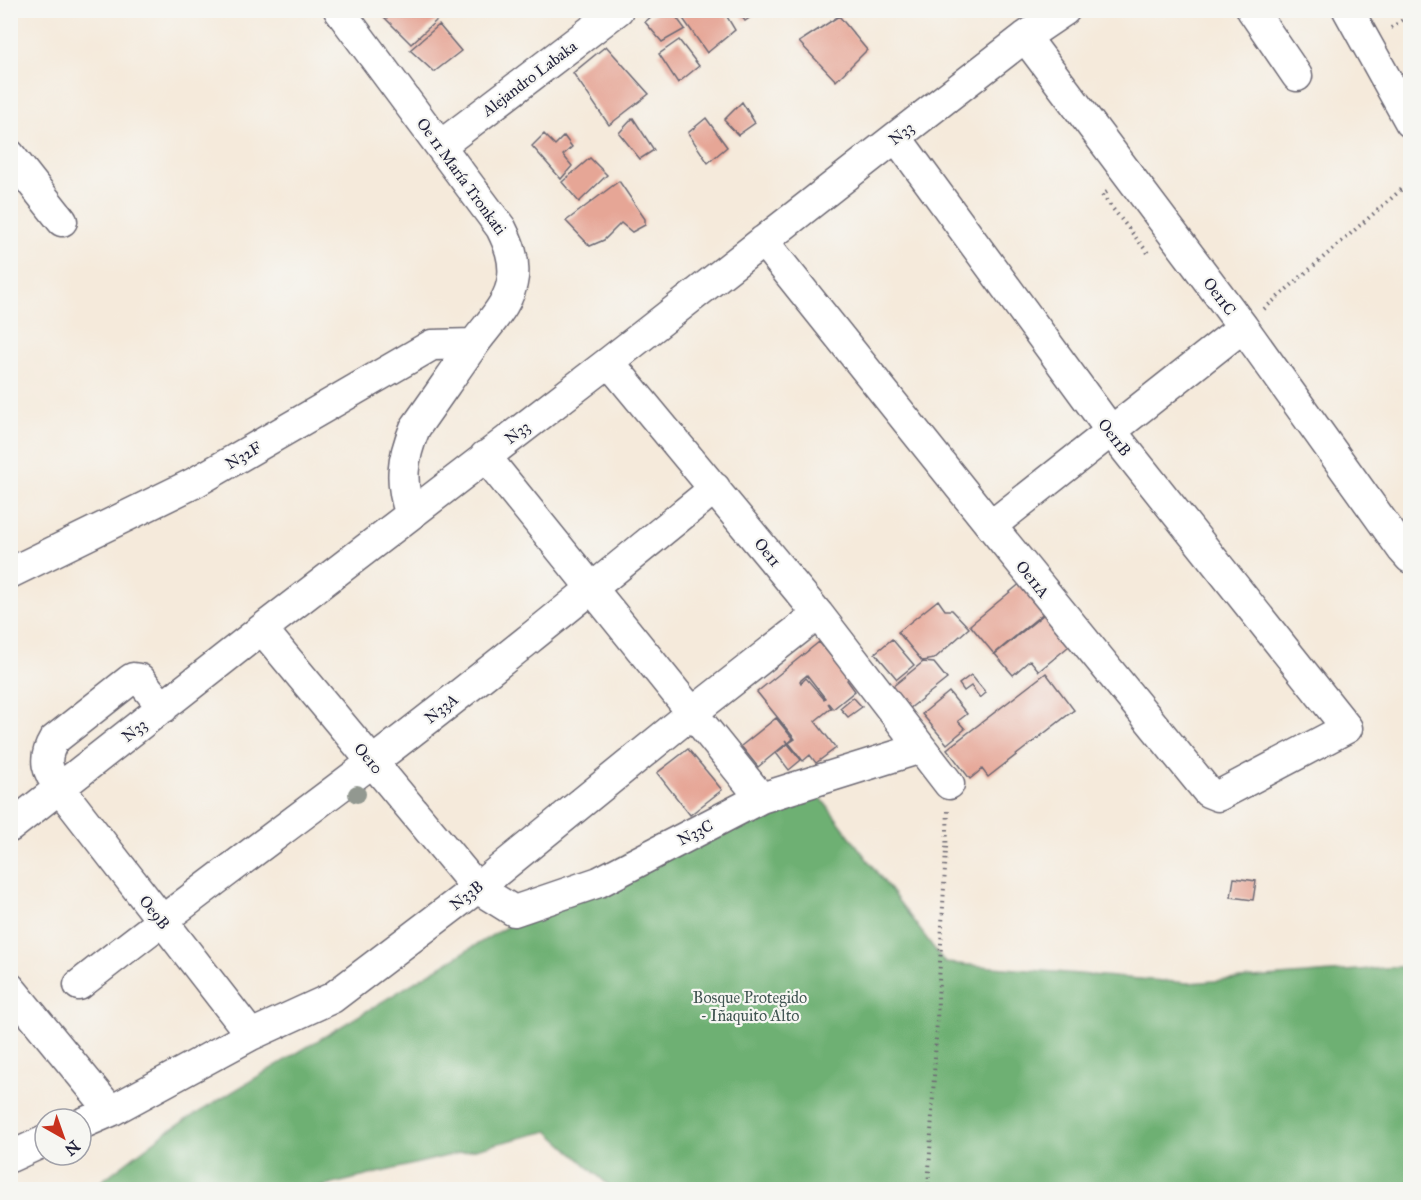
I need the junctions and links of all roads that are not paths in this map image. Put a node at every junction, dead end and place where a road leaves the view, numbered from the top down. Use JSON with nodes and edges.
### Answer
{"nodes":[{"id":1,"x":339,"y":10,"type":"edge"},
{"id":2,"x":1065,"y":10,"type":"edge"},
{"id":3,"x":1252,"y":10,"type":"edge"},
{"id":4,"x":1348,"y":10,"type":"edge"},
{"id":5,"x":613,"y":12,"type":"edge"},
{"id":6,"x":1025,"y":38,"type":"junction"},
{"id":7,"x":1297,"y":76,"type":"dead end"},
{"id":8,"x":1410,"y":122,"type":"edge"},
{"id":9,"x":896,"y":137,"type":"junction"},
{"id":10,"x":440,"y":146,"type":"junction"},
{"id":11,"x":10,"y":155,"type":"edge"},
{"id":12,"x":62,"y":221,"type":"dead end"},
{"id":13,"x":763,"y":241,"type":"junction"},
{"id":14,"x":1243,"y":327,"type":"junction"},
{"id":15,"x":474,"y":344,"type":"junction"},
{"id":16,"x":609,"y":362,"type":"junction"},
{"id":17,"x":1111,"y":431,"type":"junction"},
{"id":18,"x":485,"y":456,"type":"junction"},
{"id":19,"x":715,"y":488,"type":"junction"},
{"id":20,"x":411,"y":514,"type":"junction"},
{"id":21,"x":991,"y":526,"type":"junction"},
{"id":22,"x":1410,"y":558,"type":"edge"},
{"id":23,"x":10,"y":573,"type":"edge"},
{"id":24,"x":591,"y":589,"type":"junction"},
{"id":25,"x":818,"y":614,"type":"junction"},
{"id":26,"x":262,"y":629,"type":"junction"},
{"id":27,"x":163,"y":708,"type":"junction"},
{"id":28,"x":692,"y":713,"type":"junction"},
{"id":29,"x":1347,"y":728,"type":"joint"},
{"id":30,"x":921,"y":748,"type":"junction"},
{"id":31,"x":372,"y":762,"type":"junction"},
{"id":32,"x":949,"y":784,"type":"road end"},
{"id":33,"x":60,"y":789,"type":"junction"},
{"id":34,"x":761,"y":798,"type":"junction"},
{"id":35,"x":15,"y":815,"type":"edge"},
{"id":36,"x":477,"y":888,"type":"junction"},
{"id":37,"x":162,"y":920,"type":"junction"},
{"id":38,"x":79,"y":985,"type":"dead end"},
{"id":39,"x":10,"y":988,"type":"edge"},
{"id":40,"x":251,"y":1035,"type":"junction"},
{"id":41,"x":111,"y":1111,"type":"junction"},
{"id":42,"x":93,"y":1119,"type":"edge"},
{"id":43,"x":33,"y":1146,"type":"edge"},
{"id":44,"x":10,"y":1157,"type":"edge"}],
"edges":[{"from":1,"to":10,"type":"street","name":"Oe 11 María Tronkati"},
{"from":2,"to":6,"type":"street","name":"N33"},
{"from":3,"to":7,"type":"street"},
{"from":4,"to":8,"type":"street"},
{"from":5,"to":10,"type":"street","name":"Alejandro Labaka"},
{"from":6,"to":9,"type":"street","name":"N33"},
{"from":6,"to":14,"type":"street","name":"Oe11C"},
{"from":9,"to":13,"type":"street","name":"N33"},
{"from":9,"to":17,"type":"street","name":"Oe11B"},
{"from":10,"to":15,"type":"street","name":"Oe 11 María Tronkati"},
{"from":11,"to":12,"type":"street"},
{"from":13,"to":16,"type":"street","name":"N33"},
{"from":13,"to":21,"type":"street","name":"Oe11A"},
{"from":14,"to":17,"type":"street"},
{"from":14,"to":22,"type":"street","name":"Oe11C"},
{"from":15,"to":20,"type":"street","name":"Oe 11 María Tronkati"},
{"from":15,"to":23,"type":"street","name":"N32F"},
{"from":16,"to":18,"type":"street","name":"N33"},
{"from":16,"to":19,"type":"street","name":"Oe11"},
{"from":17,"to":21,"type":"street"},
{"from":17,"to":29,"type":"street","name":"Oe11B"},
{"from":18,"to":20,"type":"street","name":"N33"},
{"from":18,"to":24,"type":"street"},
{"from":19,"to":24,"type":"street","name":"N33A"},
{"from":19,"to":25,"type":"street","name":"Oe11"},
{"from":20,"to":26,"type":"street","name":"N33"},
{"from":21,"to":29,"type":"street","name":"Oe11A"},
{"from":24,"to":28,"type":"street"},
{"from":24,"to":31,"type":"street","name":"N33A"},
{"from":25,"to":28,"type":"street","name":"N33B"},
{"from":25,"to":30,"type":"street","name":"Oe11"},
{"from":26,"to":27,"type":"street","name":"N33"},
{"from":26,"to":31,"type":"street","name":"Oe10"},
{"from":27,"to":33,"type":"street","name":"N33"},
{"from":27,"to":33,"type":"street","name":"Oe9B"},
{"from":28,"to":34,"type":"street"},
{"from":28,"to":36,"type":"street","name":"N33B"},
{"from":30,"to":32,"type":"street","name":"Oe11"},
{"from":30,"to":34,"type":"street","name":"N33C"},
{"from":31,"to":36,"type":"street","name":"Oe10"},
{"from":31,"to":37,"type":"street","name":"N33A"},
{"from":33,"to":35,"type":"street","name":"N33"},
{"from":33,"to":37,"type":"street","name":"Oe9B"},
{"from":34,"to":36,"type":"street","name":"N33C"},
{"from":36,"to":40,"type":"street","name":"N33B"},
{"from":37,"to":38,"type":"street","name":"N33A"},
{"from":37,"to":40,"type":"street","name":"Oe9B"},
{"from":39,"to":41,"type":"street"},
{"from":40,"to":41,"type":"street","name":"N33B"},
{"from":41,"to":42,"type":"street","name":"N33B"},
{"from":43,"to":44,"type":"street"}]}
